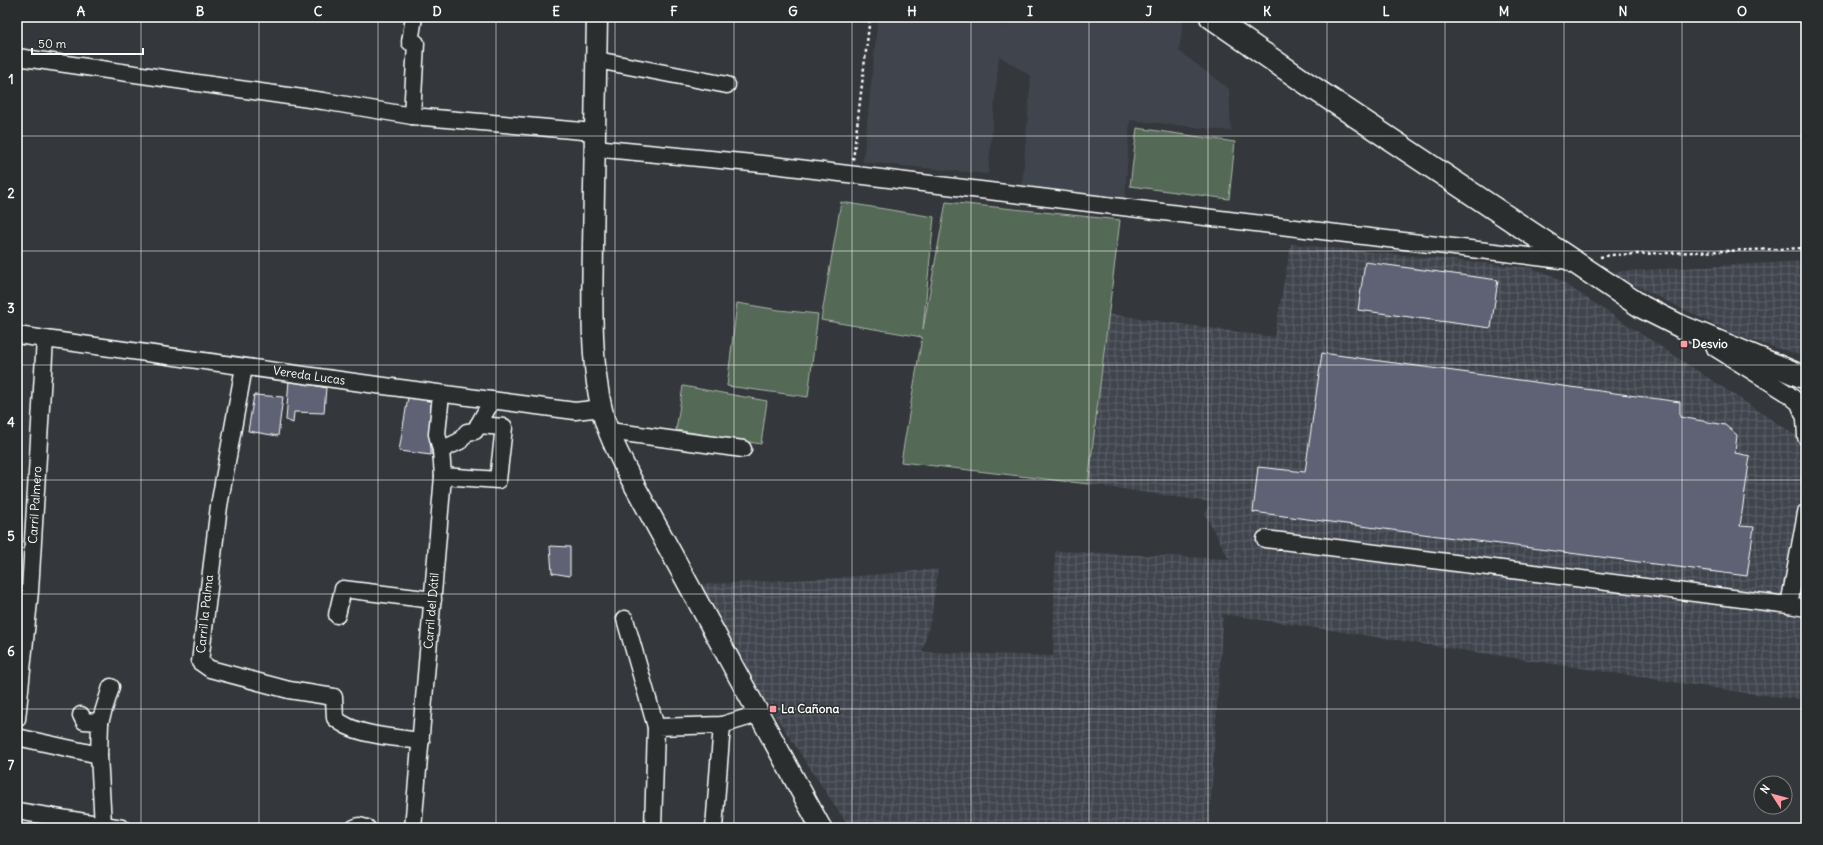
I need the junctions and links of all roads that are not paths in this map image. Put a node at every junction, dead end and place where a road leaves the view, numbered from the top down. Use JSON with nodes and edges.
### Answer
{"nodes":[{"id":1,"x":414,"y":17,"type":"edge"},
{"id":2,"x":597,"y":17,"type":"edge"},
{"id":3,"x":1211,"y":17,"type":"edge"},
{"id":4,"x":17,"y":57,"type":"edge"},
{"id":5,"x":597,"y":60,"type":"junction"},
{"id":6,"x":727,"y":85,"type":"dead end"},
{"id":7,"x":412,"y":116,"type":"junction"},
{"id":8,"x":594,"y":140,"type":"junction"},
{"id":9,"x":1574,"y":262,"type":"junction"},
{"id":10,"x":1680,"y":326,"type":"junction"},
{"id":11,"x":17,"y":335,"type":"edge"},
{"id":12,"x":45,"y":339,"type":"junction"},
{"id":13,"x":1766,"y":361,"type":"junction"},
{"id":14,"x":244,"y":367,"type":"junction"},
{"id":15,"x":1806,"y":370,"type":"edge"},
{"id":16,"x":1806,"y":378,"type":"edge"},
{"id":17,"x":441,"y":394,"type":"junction"},
{"id":18,"x":492,"y":400,"type":"junction"},
{"id":19,"x":602,"y":408,"type":"junction"},
{"id":20,"x":478,"y":425,"type":"junction"},
{"id":21,"x":609,"y":431,"type":"junction"},
{"id":22,"x":1806,"y":436,"type":"edge"},
{"id":23,"x":743,"y":449,"type":"dead end"},
{"id":24,"x":441,"y":450,"type":"junction"},
{"id":25,"x":443,"y":476,"type":"junction"},
{"id":26,"x":1806,"y":513,"type":"edge"},
{"id":27,"x":1265,"y":539,"type":"dead end"},
{"id":28,"x":433,"y":600,"type":"junction"},
{"id":29,"x":1789,"y":605,"type":"junction"},
{"id":30,"x":1806,"y":608,"type":"edge"},
{"id":31,"x":337,"y":615,"type":"dead end"},
{"id":32,"x":625,"y":619,"type":"dead end"},
{"id":33,"x":111,"y":687,"type":"dead end"},
{"id":34,"x":758,"y":714,"type":"junction"},
{"id":35,"x":81,"y":715,"type":"dead end"},
{"id":36,"x":17,"y":719,"type":"edge"},
{"id":37,"x":100,"y":722,"type":"junction"},
{"id":38,"x":722,"y":725,"type":"junction"},
{"id":39,"x":656,"y":727,"type":"junction"},
{"id":40,"x":17,"y":737,"type":"edge"},
{"id":41,"x":421,"y":740,"type":"junction"},
{"id":42,"x":99,"y":755,"type":"junction"},
{"id":43,"x":17,"y":811,"type":"edge"},
{"id":44,"x":103,"y":825,"type":"junction"},
{"id":45,"x":122,"y":828,"type":"edge"},
{"id":46,"x":354,"y":828,"type":"edge"},
{"id":47,"x":367,"y":828,"type":"edge"},
{"id":48,"x":413,"y":828,"type":"edge"},
{"id":49,"x":653,"y":828,"type":"edge"},
{"id":50,"x":714,"y":828,"type":"edge"},
{"id":51,"x":821,"y":828,"type":"edge"}],
"edges":[{"from":1,"to":7,"type":"street"},
{"from":2,"to":5,"type":"main road"},
{"from":3,"to":9,"type":"highway"},
{"from":4,"to":7,"type":"street"},
{"from":5,"to":6,"type":"street"},
{"from":5,"to":8,"type":"main road"},
{"from":7,"to":8,"type":"street"},
{"from":8,"to":9,"type":"street"},
{"from":8,"to":19,"type":"main road"},
{"from":9,"to":10,"type":"highway"},
{"from":10,"to":13,"type":"highway"},
{"from":10,"to":22,"type":"street"},
{"from":11,"to":12,"type":"street","name":"Vereda Lucas"},
{"from":12,"to":14,"type":"street","name":"Vereda Lucas"},
{"from":12,"to":36,"type":"street","name":"Carril Palmero"},
{"from":13,"to":15,"type":"highway"},
{"from":13,"to":16,"type":"highway"},
{"from":14,"to":17,"type":"street","name":"Vereda Lucas"},
{"from":14,"to":41,"type":"street","name":"Carril la Palma"},
{"from":17,"to":18,"type":"street","name":"Vereda Lucas"},
{"from":17,"to":24,"type":"street","name":"Carril del Dátil"},
{"from":18,"to":19,"type":"street","name":"Vereda Lucas"},
{"from":18,"to":20,"type":"street"},
{"from":19,"to":21,"type":"main road"},
{"from":20,"to":24,"type":"street"},
{"from":20,"to":25,"type":"street"},
{"from":21,"to":23,"type":"street"},
{"from":21,"to":34,"type":"main road"},
{"from":24,"to":25,"type":"street","name":"Carril del Dátil"},
{"from":25,"to":28,"type":"street","name":"Carril del Dátil"},
{"from":26,"to":29,"type":"street"},
{"from":27,"to":29,"type":"street"},
{"from":28,"to":31,"type":"street"},
{"from":28,"to":41,"type":"street","name":"Carril del Dátil"},
{"from":29,"to":30,"type":"street"},
{"from":32,"to":39,"type":"street"},
{"from":33,"to":37,"type":"street"},
{"from":34,"to":38,"type":"street"},
{"from":34,"to":51,"type":"main road"},
{"from":35,"to":37,"type":"street"},
{"from":37,"to":42,"type":"street"},
{"from":38,"to":39,"type":"street"},
{"from":38,"to":50,"type":"street"},
{"from":39,"to":49,"type":"street"},
{"from":40,"to":42,"type":"street"},
{"from":41,"to":48,"type":"street","name":"Carril del Dátil"},
{"from":42,"to":44,"type":"street"},
{"from":43,"to":44,"type":"street"},
{"from":44,"to":45,"type":"street"},
{"from":46,"to":47,"type":"street"}]}
